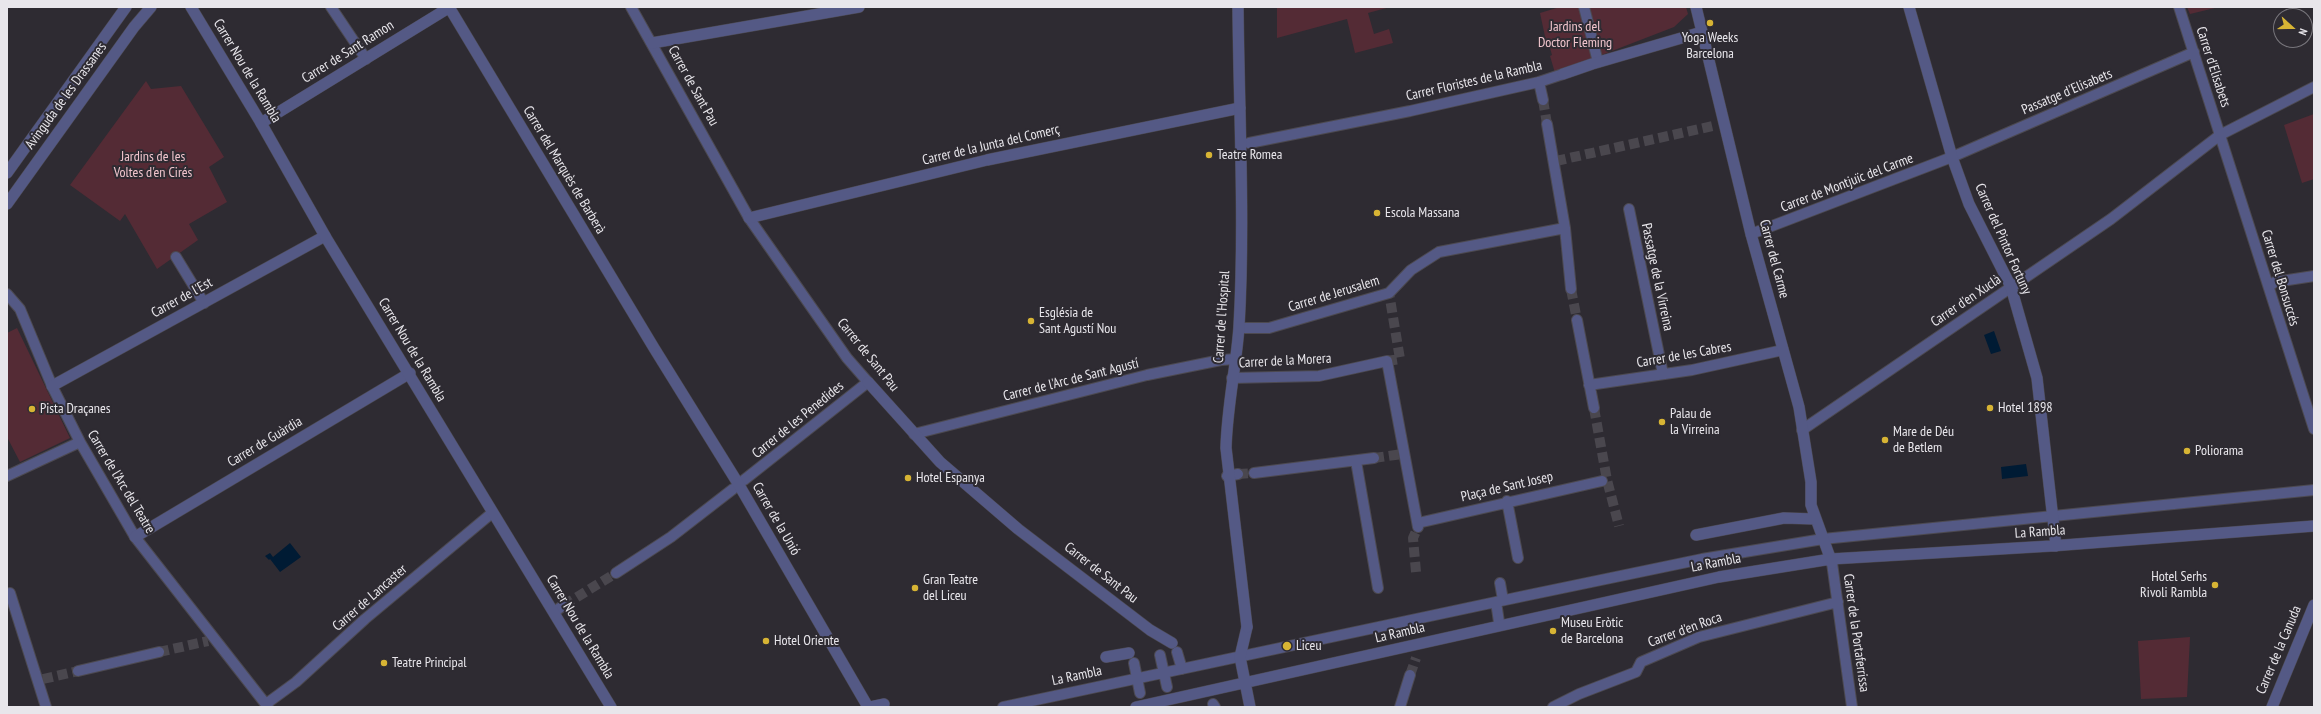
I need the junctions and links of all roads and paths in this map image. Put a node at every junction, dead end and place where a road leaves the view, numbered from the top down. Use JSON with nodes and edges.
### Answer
{"nodes":[{"id":1,"x":126,"y":7,"type":"edge"},
{"id":2,"x":151,"y":7,"type":"edge"},
{"id":3,"x":191,"y":7,"type":"edge"},
{"id":4,"x":331,"y":7,"type":"edge"},
{"id":5,"x":449,"y":7,"type":"edge"},
{"id":6,"x":631,"y":7,"type":"edge"},
{"id":7,"x":859,"y":7,"type":"edge"},
{"id":8,"x":1238,"y":7,"type":"edge"},
{"id":9,"x":1584,"y":7,"type":"edge"},
{"id":10,"x":1696,"y":7,"type":"edge"},
{"id":11,"x":1909,"y":7,"type":"edge"},
{"id":12,"x":2179,"y":7,"type":"edge"},
{"id":13,"x":1702,"y":32,"type":"junction"},
{"id":14,"x":652,"y":43,"type":"junction"},
{"id":15,"x":2194,"y":52,"type":"junction"},
{"id":16,"x":366,"y":59,"type":"junction"},
{"id":17,"x":1598,"y":62,"type":"junction"},
{"id":18,"x":1563,"y":74,"type":"joint"},
{"id":19,"x":1539,"y":82,"type":"junction"},
{"id":20,"x":2314,"y":87,"type":"edge"},
{"id":21,"x":1543,"y":100,"type":"tunnel mouth"},
{"id":22,"x":1240,"y":108,"type":"junction"},
{"id":23,"x":261,"y":123,"type":"junction"},
{"id":24,"x":1547,"y":124,"type":"tunnel mouth"},
{"id":25,"x":2220,"y":135,"type":"junction"},
{"id":26,"x":1250,"y":143,"type":"dead end"},
{"id":27,"x":1952,"y":157,"type":"junction"},
{"id":28,"x":7,"y":173,"type":"edge"},
{"id":29,"x":7,"y":204,"type":"edge"},
{"id":30,"x":1629,"y":209,"type":"dead end"},
{"id":31,"x":749,"y":218,"type":"junction"},
{"id":32,"x":1564,"y":228,"type":"junction"},
{"id":33,"x":1751,"y":234,"type":"junction"},
{"id":34,"x":325,"y":236,"type":"junction"},
{"id":35,"x":176,"y":258,"type":"dead end"},
{"id":36,"x":2314,"y":276,"type":"edge"},
{"id":37,"x":2269,"y":286,"type":"junction"},
{"id":38,"x":2011,"y":287,"type":"junction"},
{"id":39,"x":1571,"y":289,"type":"tunnel mouth"},
{"id":40,"x":7,"y":294,"type":"edge"},
{"id":41,"x":204,"y":303,"type":"junction"},
{"id":42,"x":1577,"y":320,"type":"tunnel mouth"},
{"id":43,"x":1239,"y":328,"type":"junction"},
{"id":44,"x":654,"y":348,"type":"joint"},
{"id":45,"x":1783,"y":350,"type":"junction"},
{"id":46,"x":1235,"y":359,"type":"junction"},
{"id":47,"x":1387,"y":361,"type":"joint"},
{"id":48,"x":410,"y":373,"type":"junction"},
{"id":49,"x":1663,"y":374,"type":"junction"},
{"id":50,"x":1232,"y":378,"type":"junction"},
{"id":51,"x":868,"y":382,"type":"junction"},
{"id":52,"x":1589,"y":385,"type":"junction"},
{"id":53,"x":52,"y":386,"type":"junction"},
{"id":54,"x":1594,"y":408,"type":"tunnel mouth"},
{"id":55,"x":1802,"y":430,"type":"junction"},
{"id":56,"x":2314,"y":430,"type":"edge"},
{"id":57,"x":914,"y":434,"type":"junction"},
{"id":58,"x":80,"y":442,"type":"junction"},
{"id":59,"x":1374,"y":458,"type":"tunnel mouth"},
{"id":60,"x":1356,"y":461,"type":"junction"},
{"id":61,"x":1254,"y":473,"type":"tunnel mouth"},
{"id":62,"x":7,"y":476,"type":"edge"},
{"id":63,"x":744,"y":480,"type":"dead end"},
{"id":64,"x":1602,"y":481,"type":"dead end"},
{"id":65,"x":733,"y":489,"type":"dead end"},
{"id":66,"x":2314,"y":490,"type":"edge"},
{"id":67,"x":1507,"y":501,"type":"junction"},
{"id":68,"x":492,"y":513,"type":"junction"},
{"id":69,"x":2053,"y":514,"type":"junction"},
{"id":70,"x":1815,"y":519,"type":"junction"},
{"id":71,"x":2314,"y":526,"type":"edge"},
{"id":72,"x":1696,"y":535,"type":"dead end"},
{"id":73,"x":135,"y":537,"type":"junction"},
{"id":74,"x":1823,"y":539,"type":"junction"},
{"id":75,"x":2056,"y":546,"type":"junction"},
{"id":76,"x":1518,"y":558,"type":"dead end"},
{"id":77,"x":1831,"y":561,"type":"junction"},
{"id":78,"x":616,"y":573,"type":"tunnel mouth"},
{"id":79,"x":1500,"y":583,"type":"dead end"},
{"id":80,"x":1378,"y":588,"type":"dead end"},
{"id":81,"x":10,"y":594,"type":"dead end"},
{"id":82,"x":1499,"y":601,"type":"junction"},
{"id":83,"x":1838,"y":602,"type":"junction"},
{"id":84,"x":564,"y":605,"type":"tunnel mouth"},
{"id":85,"x":2314,"y":605,"type":"edge"},
{"id":86,"x":554,"y":612,"type":"junction"},
{"id":87,"x":1499,"y":622,"type":"dead end"},
{"id":88,"x":1175,"y":648,"type":"joint"},
{"id":89,"x":159,"y":652,"type":"tunnel mouth"},
{"id":90,"x":1129,"y":652,"type":"dead end"},
{"id":91,"x":1160,"y":655,"type":"dead end"},
{"id":92,"x":1106,"y":657,"type":"dead end"},
{"id":93,"x":1240,"y":657,"type":"junction"},
{"id":94,"x":1134,"y":663,"type":"dead end"},
{"id":95,"x":1182,"y":669,"type":"junction"},
{"id":96,"x":78,"y":671,"type":"tunnel mouth"},
{"id":97,"x":1164,"y":673,"type":"junction"},
{"id":98,"x":1410,"y":675,"type":"tunnel mouth"},
{"id":99,"x":1137,"y":678,"type":"junction"},
{"id":100,"x":1167,"y":687,"type":"dead end"},
{"id":101,"x":1247,"y":691,"type":"edge"},
{"id":102,"x":1140,"y":693,"type":"dead end"},
{"id":103,"x":884,"y":704,"type":"dead end"},
{"id":104,"x":267,"y":706,"type":"edge"},
{"id":105,"x":46,"y":707,"type":"edge"},
{"id":106,"x":611,"y":707,"type":"edge"},
{"id":107,"x":869,"y":707,"type":"edge"},
{"id":108,"x":1003,"y":707,"type":"edge"},
{"id":109,"x":1136,"y":707,"type":"edge"},
{"id":110,"x":1400,"y":707,"type":"edge"},
{"id":111,"x":1553,"y":707,"type":"edge"},
{"id":112,"x":1852,"y":707,"type":"edge"},
{"id":113,"x":2272,"y":707,"type":"edge"}],
"edges":[{"from":1,"to":28,"type":"street","name":"Avinguda de les Drassanes"},
{"from":2,"to":29,"type":"street","name":"Avinguda de les Drassanes"},
{"from":3,"to":23,"type":"street","name":"Carrer Nou de la Rambla"},
{"from":4,"to":16,"type":"street"},
{"from":5,"to":16,"type":"street","name":"Carrer de Sant Ramon"},
{"from":5,"to":44,"type":"street","name":"Carrer del Marquès de Barberà"},
{"from":6,"to":14,"type":"street","name":"Carrer de Sant Pau"},
{"from":7,"to":14,"type":"street"},
{"from":8,"to":22,"type":"street","name":"Carrer de l'Hospital"},
{"from":9,"to":17,"type":"street"},
{"from":10,"to":13,"type":"street","name":"Carrer del Carme"},
{"from":11,"to":27,"type":"street","name":"Carrer del Pintor Fortuny"},
{"from":12,"to":15,"type":"street","name":"Carrer d'Elisabets"},
{"from":13,"to":17,"type":"street","name":"Carrer Floristes de la Rambla"},
{"from":13,"to":33,"type":"street","name":"Carrer del Carme"},
{"from":14,"to":31,"type":"street","name":"Carrer de Sant Pau"},
{"from":15,"to":25,"type":"street","name":"Carrer d'Elisabets"},
{"from":15,"to":27,"type":"street","name":"Passatge d'Elisabets"},
{"from":16,"to":23,"type":"street","name":"Carrer de Sant Ramon"},
{"from":17,"to":18,"type":"street","name":"Carrer Floristes de la Rambla"},
{"from":18,"to":19,"type":"street","name":"Carrer Floristes de la Rambla"},
{"from":19,"to":21,"type":"street"},
{"from":19,"to":26,"type":"street","name":"Carrer Floristes de la Rambla"},
{"from":20,"to":25,"type":"street","name":"Carrer d'en Xuclà"},
{"from":22,"to":31,"type":"street","name":"Carrer de la Junta del Comerç"},
{"from":22,"to":43,"type":"street","name":"Carrer de l'Hospital"},
{"from":23,"to":34,"type":"street","name":"Carrer Nou de la Rambla"},
{"from":24,"to":32,"type":"street"},
{"from":25,"to":37,"type":"street","name":"Carrer del Bonsuccés"},
{"from":25,"to":38,"type":"street","name":"Carrer d'en Xuclà"},
{"from":27,"to":33,"type":"street","name":"Carrer de Montjuïc del Carme"},
{"from":27,"to":38,"type":"street","name":"Carrer del Pintor Fortuny"},
{"from":30,"to":49,"type":"street","name":"Passatge de la Virreina"},
{"from":31,"to":51,"type":"street","name":"Carrer de Sant Pau"},
{"from":32,"to":39,"type":"street"},
{"from":32,"to":43,"type":"street","name":"Carrer de Jerusalem"},
{"from":33,"to":45,"type":"street","name":"Carrer del Carme"},
{"from":34,"to":41,"type":"street","name":"Carrer de l'Est"},
{"from":34,"to":48,"type":"street","name":"Carrer Nou de la Rambla"},
{"from":35,"to":41,"type":"street"},
{"from":36,"to":37,"type":"street"},
{"from":37,"to":56,"type":"street","name":"Carrer del Bonsuccés"},
{"from":38,"to":55,"type":"street","name":"Carrer d'en Xuclà"},
{"from":38,"to":69,"type":"street","name":"Carrer del Pintor Fortuny"},
{"from":40,"to":53,"type":"street","name":"Carrer de l'Arc del Teatre"},
{"from":41,"to":53,"type":"street","name":"Carrer de l'Est"},
{"from":42,"to":52,"type":"street"},
{"from":43,"to":46,"type":"street","name":"Carrer de l'Hospital"},
{"from":44,"to":107,"type":"street","name":"Carrer de la Unió"},
{"from":45,"to":49,"type":"street","name":"Carrer de les Cabres"},
{"from":45,"to":55,"type":"street","name":"Carrer del Carme"},
{"from":46,"to":50,"type":"street","name":"Carrer de l'Hospital"},
{"from":46,"to":57,"type":"street","name":"Carrer de l'Arc de Sant Agustí"},
{"from":47,"to":50,"type":"street","name":"Carrer de la Morera"},
{"from":47,"to":67,"type":"street","name":"Plaça de Sant Josep"},
{"from":48,"to":68,"type":"street","name":"Carrer Nou de la Rambla"},
{"from":48,"to":73,"type":"street","name":"Carrer de Guàrdia"},
{"from":49,"to":52,"type":"street","name":"Carrer de les Cabres"},
{"from":50,"to":93,"type":"street","name":"Carrer de l'Hospital"},
{"from":51,"to":57,"type":"street","name":"Carrer de Sant Pau"},
{"from":51,"to":63,"type":"street","name":"Carrer de les Penedides"},
{"from":52,"to":54,"type":"street"},
{"from":53,"to":58,"type":"street","name":"Carrer de l'Arc del Teatre"},
{"from":55,"to":70,"type":"street","name":"Carrer del Carme"},
{"from":57,"to":88,"type":"street","name":"Carrer de Sant Pau"},
{"from":58,"to":62,"type":"street"},
{"from":58,"to":73,"type":"street","name":"Carrer de l'Arc del Teatre"},
{"from":59,"to":60,"type":"street"},
{"from":60,"to":61,"type":"street"},
{"from":60,"to":80,"type":"street"},
{"from":64,"to":67,"type":"street","name":"Plaça de Sant Josep"},
{"from":65,"to":78,"type":"street"},
{"from":66,"to":69,"type":"street","name":"La Rambla"},
{"from":67,"to":76,"type":"street"},
{"from":68,"to":86,"type":"street","name":"Carrer Nou de la Rambla"},
{"from":68,"to":104,"type":"street","name":"Carrer de Lancaster"},
{"from":69,"to":74,"type":"street","name":"La Rambla"},
{"from":69,"to":75,"type":"street","name":"Carrer del Pintor Fortuny"},
{"from":70,"to":72,"type":"street"},
{"from":70,"to":74,"type":"street","name":"Carrer del Carme"},
{"from":71,"to":75,"type":"street","name":"La Rambla"},
{"from":73,"to":104,"type":"street","name":"Carrer de l'Arc del Teatre"},
{"from":74,"to":77,"type":"street","name":"Carrer del Carme"},
{"from":74,"to":82,"type":"street","name":"La Rambla"},
{"from":75,"to":77,"type":"street","name":"La Rambla"},
{"from":77,"to":83,"type":"street","name":"Carrer de la Portaferrissa"},
{"from":77,"to":101,"type":"street","name":"La Rambla"},
{"from":79,"to":82,"type":"street"},
{"from":81,"to":105,"type":"street"},
{"from":82,"to":87,"type":"street"},
{"from":82,"to":93,"type":"street","name":"La Rambla"},
{"from":83,"to":111,"type":"street","name":"Carrer d'en Roca"},
{"from":83,"to":112,"type":"street","name":"Carrer de la Portaferrissa"},
{"from":84,"to":86,"type":"street"},
{"from":85,"to":113,"type":"street","name":"Carrer de la Canuda"},
{"from":86,"to":106,"type":"street","name":"Carrer Nou de la Rambla"},
{"from":88,"to":95,"type":"street"},
{"from":89,"to":96,"type":"street"},
{"from":90,"to":92,"type":"street","name":"La Rambla"},
{"from":91,"to":97,"type":"street"},
{"from":93,"to":95,"type":"street","name":"La Rambla"},
{"from":93,"to":101,"type":"street"},
{"from":94,"to":99,"type":"street"},
{"from":95,"to":97,"type":"street","name":"La Rambla"},
{"from":97,"to":99,"type":"street","name":"La Rambla"},
{"from":97,"to":100,"type":"street"},
{"from":98,"to":110,"type":"street"},
{"from":99,"to":102,"type":"street"},
{"from":99,"to":108,"type":"street","name":"La Rambla"},
{"from":101,"to":109,"type":"street","name":"La Rambla"},
{"from":103,"to":107,"type":"street"}]}
